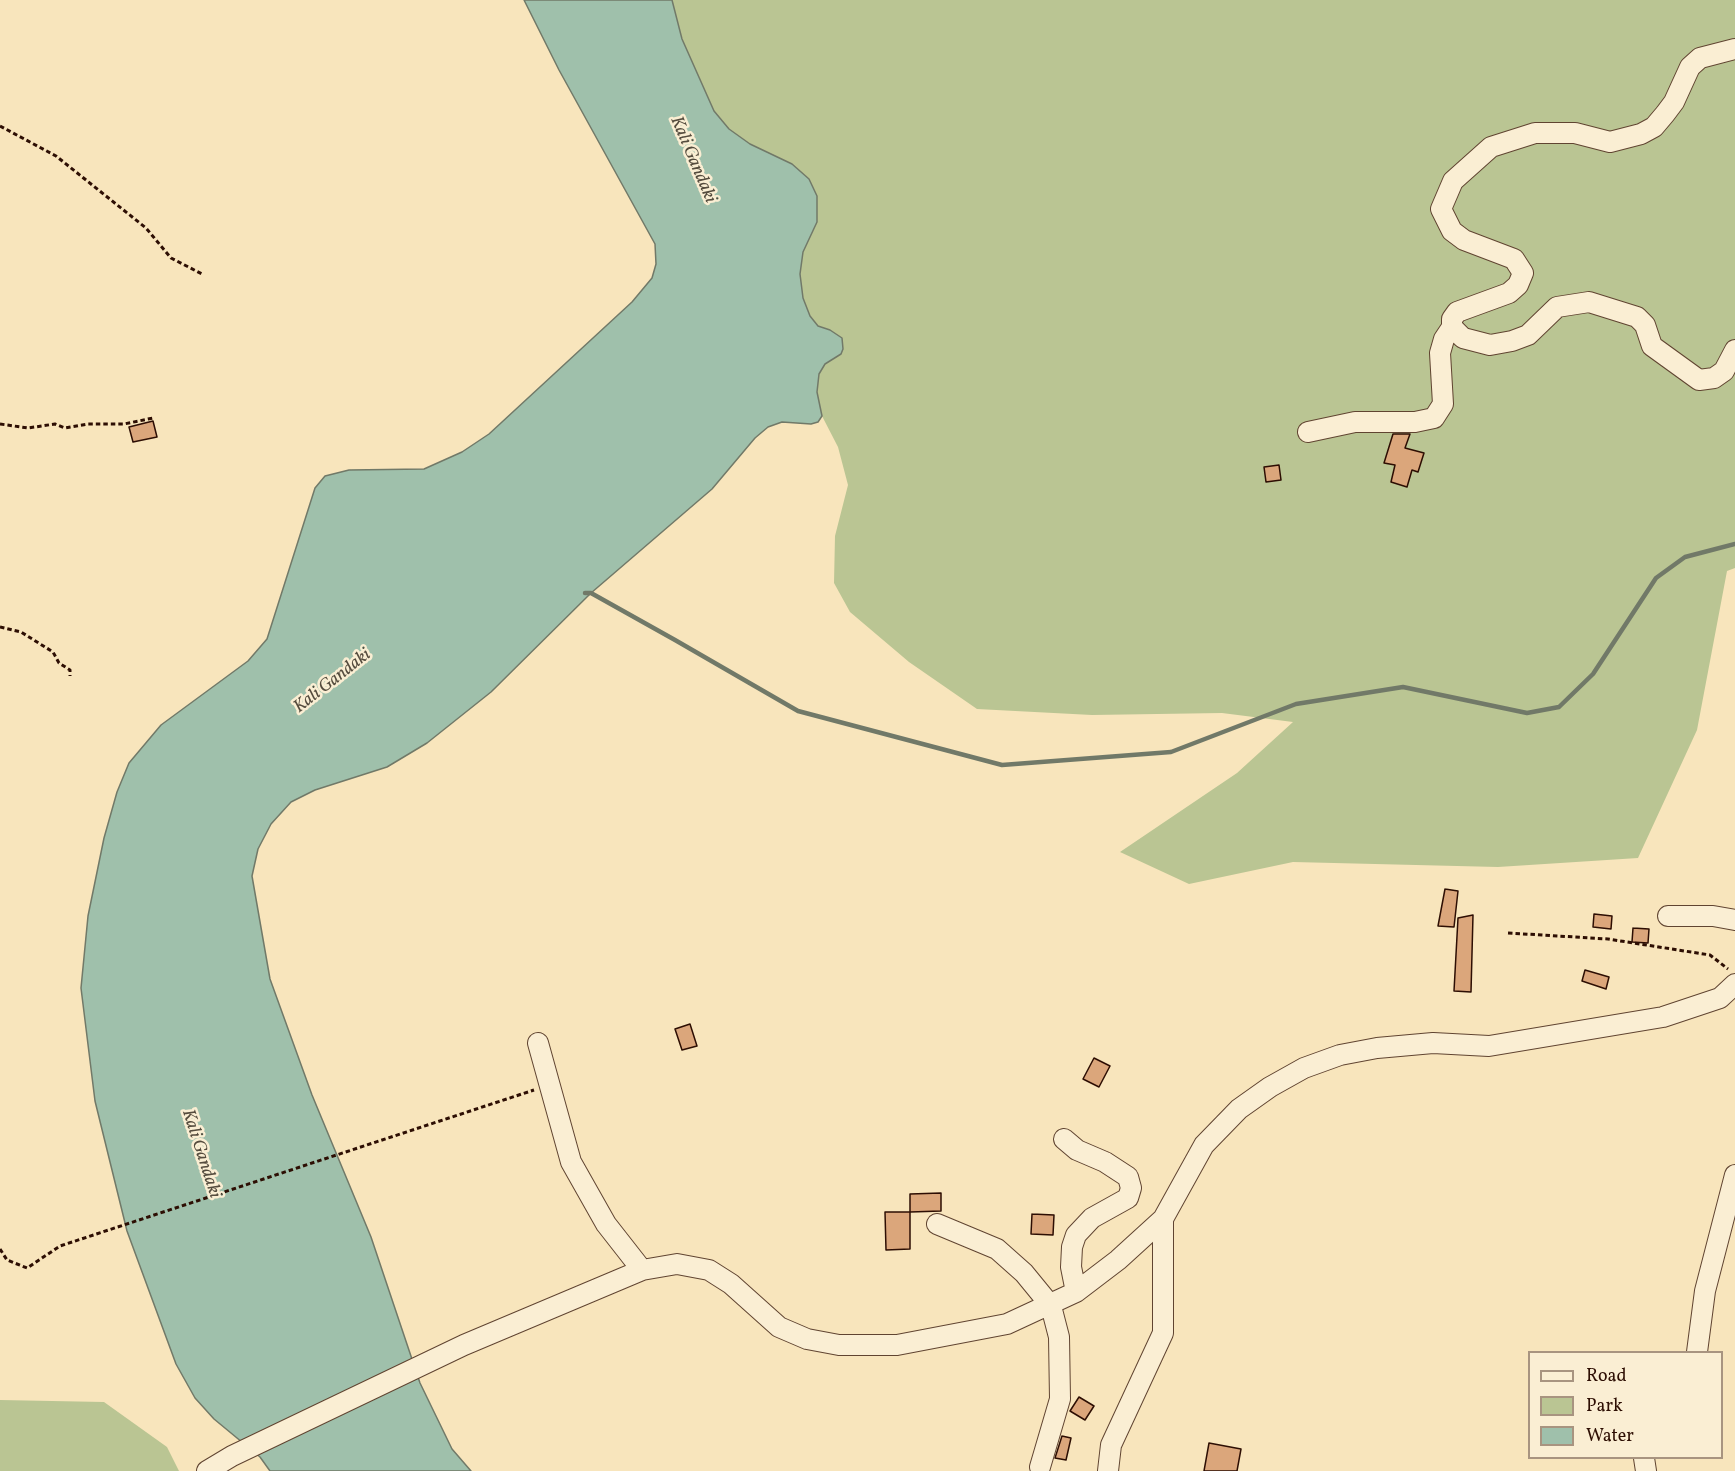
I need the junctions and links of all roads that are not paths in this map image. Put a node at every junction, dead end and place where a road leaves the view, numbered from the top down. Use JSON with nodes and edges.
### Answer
{"nodes":[{"id":1,"x":1735,"y":49,"type":"edge"},
{"id":2,"x":1452,"y":327,"type":"junction"},
{"id":3,"x":1735,"y":350,"type":"edge"},
{"id":4,"x":1308,"y":432,"type":"dead end"},
{"id":5,"x":1668,"y":916,"type":"dead end"},
{"id":6,"x":1735,"y":920,"type":"edge"},
{"id":7,"x":1735,"y":984,"type":"edge"},
{"id":8,"x":538,"y":1043,"type":"dead end"},
{"id":9,"x":1064,"y":1139,"type":"dead end"},
{"id":10,"x":1735,"y":1175,"type":"edge"},
{"id":11,"x":1163,"y":1219,"type":"junction"},
{"id":12,"x":937,"y":1224,"type":"dead end"},
{"id":13,"x":642,"y":1270,"type":"junction"},
{"id":14,"x":1076,"y":1292,"type":"junction"},
{"id":15,"x":1051,"y":1306,"type":"junction"},
{"id":16,"x":1697,"y":1351,"type":"edge"},
{"id":17,"x":1040,"y":1467,"type":"dead end"},
{"id":18,"x":207,"y":1471,"type":"edge"},
{"id":19,"x":1108,"y":1471,"type":"edge"}],
"edges":[{"from":1,"to":2,"type":"street"},
{"from":2,"to":3,"type":"street"},
{"from":2,"to":4,"type":"street"},
{"from":5,"to":6,"type":"street"},
{"from":7,"to":11,"type":"street"},
{"from":8,"to":13,"type":"street"},
{"from":9,"to":14,"type":"street"},
{"from":10,"to":16,"type":"street"},
{"from":11,"to":14,"type":"street"},
{"from":11,"to":19,"type":"street"},
{"from":12,"to":15,"type":"street"},
{"from":13,"to":15,"type":"street"},
{"from":13,"to":18,"type":"street"},
{"from":14,"to":15,"type":"street"},
{"from":15,"to":17,"type":"street"}]}
